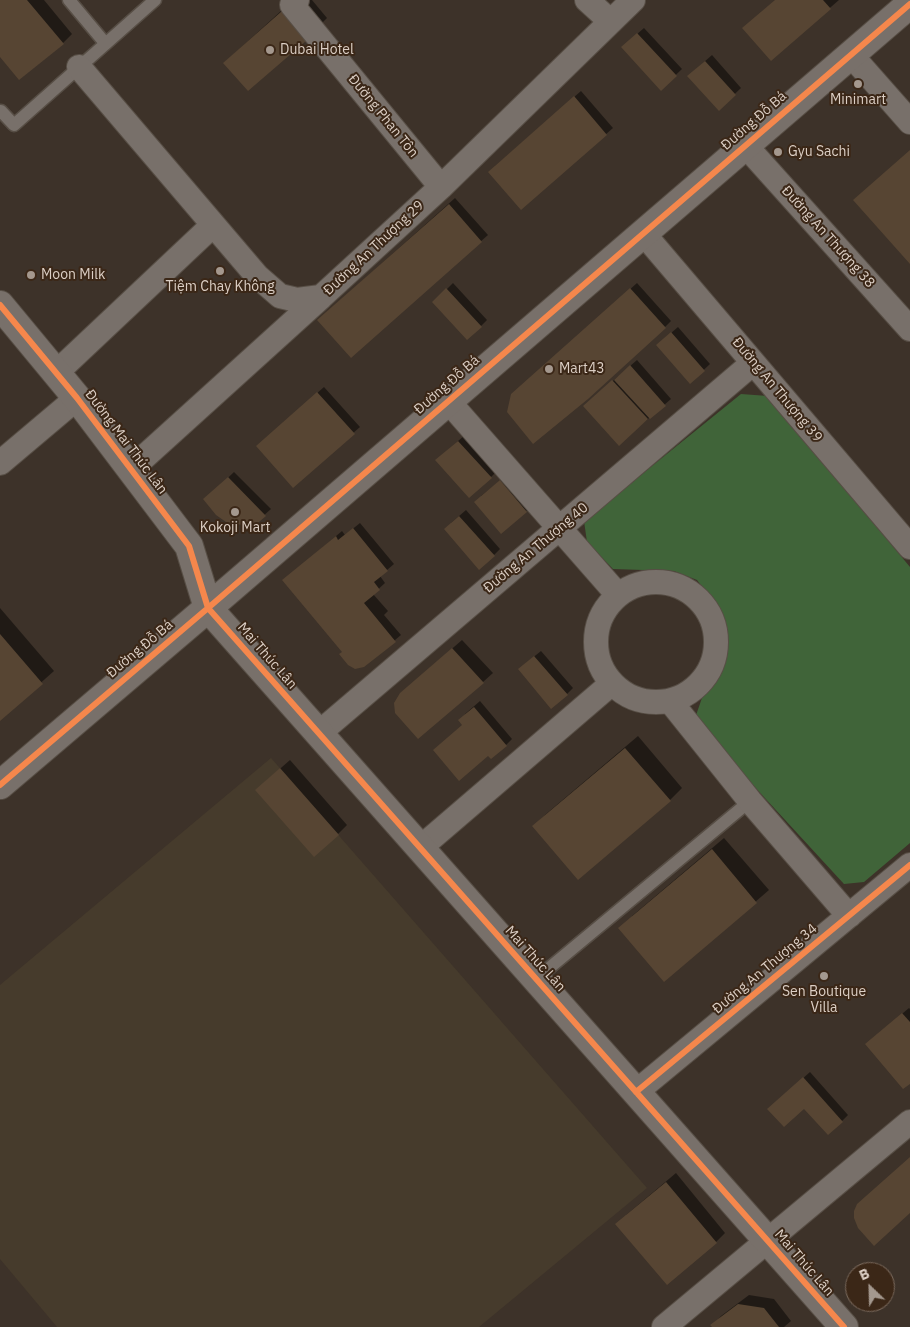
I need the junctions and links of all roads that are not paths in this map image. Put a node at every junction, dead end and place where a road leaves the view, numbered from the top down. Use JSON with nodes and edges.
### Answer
{"nodes":[{"id":1,"x":69,"y":0,"type":"edge"},
{"id":2,"x":155,"y":0,"type":"edge"},
{"id":3,"x":297,"y":0,"type":"edge"},
{"id":4,"x":587,"y":0,"type":"edge"},
{"id":5,"x":633,"y":0,"type":"edge"},
{"id":6,"x":910,"y":4,"type":"edge"},
{"id":7,"x":610,"y":21,"type":"junction"},
{"id":8,"x":105,"y":43,"type":"junction"},
{"id":9,"x":851,"y":55,"type":"junction"},
{"id":10,"x":79,"y":67,"type":"junction"},
{"id":11,"x":0,"y":110,"type":"edge"},
{"id":12,"x":910,"y":122,"type":"edge"},
{"id":13,"x":745,"y":145,"type":"junction"},
{"id":14,"x":441,"y":187,"type":"junction"},
{"id":15,"x":213,"y":225,"type":"junction"},
{"id":16,"x":643,"y":233,"type":"junction"},
{"id":17,"x":322,"y":297,"type":"junction"},
{"id":18,"x":0,"y":305,"type":"edge"},
{"id":19,"x":910,"y":329,"type":"edge"},
{"id":20,"x":753,"y":363,"type":"junction"},
{"id":21,"x":57,"y":372,"type":"junction"},
{"id":22,"x":78,"y":398,"type":"junction"},
{"id":23,"x":448,"y":401,"type":"junction"},
{"id":24,"x":0,"y":463,"type":"edge"},
{"id":25,"x":131,"y":468,"type":"junction"},
{"id":26,"x":559,"y":528,"type":"junction"},
{"id":27,"x":910,"y":547,"type":"edge"},
{"id":28,"x":618,"y":595,"type":"junction"},
{"id":29,"x":208,"y":608,"type":"junction"},
{"id":30,"x":611,"y":684,"type":"junction"},
{"id":31,"x":670,"y":701,"type":"junction"},
{"id":32,"x":319,"y":733,"type":"junction"},
{"id":33,"x":0,"y":785,"type":"edge"},
{"id":34,"x":750,"y":801,"type":"junction"},
{"id":35,"x":420,"y":848,"type":"junction"},
{"id":36,"x":910,"y":865,"type":"edge"},
{"id":37,"x":849,"y":916,"type":"junction"},
{"id":38,"x":536,"y":979,"type":"junction"},
{"id":39,"x":636,"y":1092,"type":"junction"},
{"id":40,"x":910,"y":1122,"type":"edge"},
{"id":41,"x":768,"y":1241,"type":"junction"},
{"id":42,"x":664,"y":1327,"type":"edge"},
{"id":43,"x":844,"y":1327,"type":"edge"}],
"edges":[{"from":1,"to":8,"type":"lane"},
{"from":2,"to":8,"type":"lane"},
{"from":3,"to":14,"type":"street","name":"Đường Phan Tôn"},
{"from":4,"to":7,"type":"street"},
{"from":5,"to":7,"type":"street","name":"Đường An Thượng 29"},
{"from":6,"to":9,"type":"street","name":"Đường Đỗ Bá"},
{"from":7,"to":14,"type":"street","name":"Đường An Thượng 29"},
{"from":8,"to":10,"type":"lane"},
{"from":9,"to":12,"type":"street"},
{"from":9,"to":13,"type":"street","name":"Đường Đỗ Bá"},
{"from":10,"to":11,"type":"lane"},
{"from":10,"to":15,"type":"street","name":"Đường An Thượng 29"},
{"from":13,"to":16,"type":"street","name":"Đường Đỗ Bá"},
{"from":13,"to":19,"type":"street","name":"Đường An Thượng 38"},
{"from":14,"to":17,"type":"street","name":"Đường An Thượng 29"},
{"from":15,"to":17,"type":"street","name":"Đường An Thượng 29"},
{"from":15,"to":21,"type":"street"},
{"from":16,"to":20,"type":"street","name":"Đường An Thượng 39"},
{"from":16,"to":23,"type":"street","name":"Đường Đỗ Bá"},
{"from":17,"to":25,"type":"street"},
{"from":18,"to":21,"type":"street","name":"Đường Mai Thúc Lân"},
{"from":20,"to":26,"type":"street","name":"Đường An Thượng 40"},
{"from":20,"to":27,"type":"street","name":"Đường An Thượng 39"},
{"from":21,"to":22,"type":"street","name":"Đường Mai Thúc Lân"},
{"from":22,"to":24,"type":"street"},
{"from":22,"to":25,"type":"street","name":"Đường Mai Thúc Lân"},
{"from":23,"to":26,"type":"street"},
{"from":23,"to":29,"type":"street","name":"Đường Đỗ Bá"},
{"from":25,"to":29,"type":"street","name":"Đường Mai Thúc Lân"},
{"from":26,"to":28,"type":"street"},
{"from":26,"to":32,"type":"street","name":"Đường An Thượng 40"},
{"from":28,"to":30,"type":"street"},
{"from":28,"to":31,"type":"street"},
{"from":29,"to":32,"type":"street","name":"Mai Thúc Lân"},
{"from":29,"to":33,"type":"street","name":"Đường Đỗ Bá"},
{"from":30,"to":31,"type":"street"},
{"from":30,"to":35,"type":"street"},
{"from":31,"to":34,"type":"street"},
{"from":32,"to":35,"type":"street","name":"Mai Thúc Lân"},
{"from":34,"to":37,"type":"street"},
{"from":34,"to":38,"type":"lane"},
{"from":35,"to":38,"type":"street","name":"Mai Thúc Lân"},
{"from":36,"to":37,"type":"street","name":"Đường An Thượng 34"},
{"from":37,"to":39,"type":"street","name":"Đường An Thượng 34"},
{"from":38,"to":39,"type":"street","name":"Mai Thúc Lân"},
{"from":39,"to":41,"type":"street","name":"Mai Thúc Lân"},
{"from":40,"to":41,"type":"street"},
{"from":41,"to":42,"type":"street"},
{"from":41,"to":43,"type":"street","name":"Mai Thúc Lân"}]}
